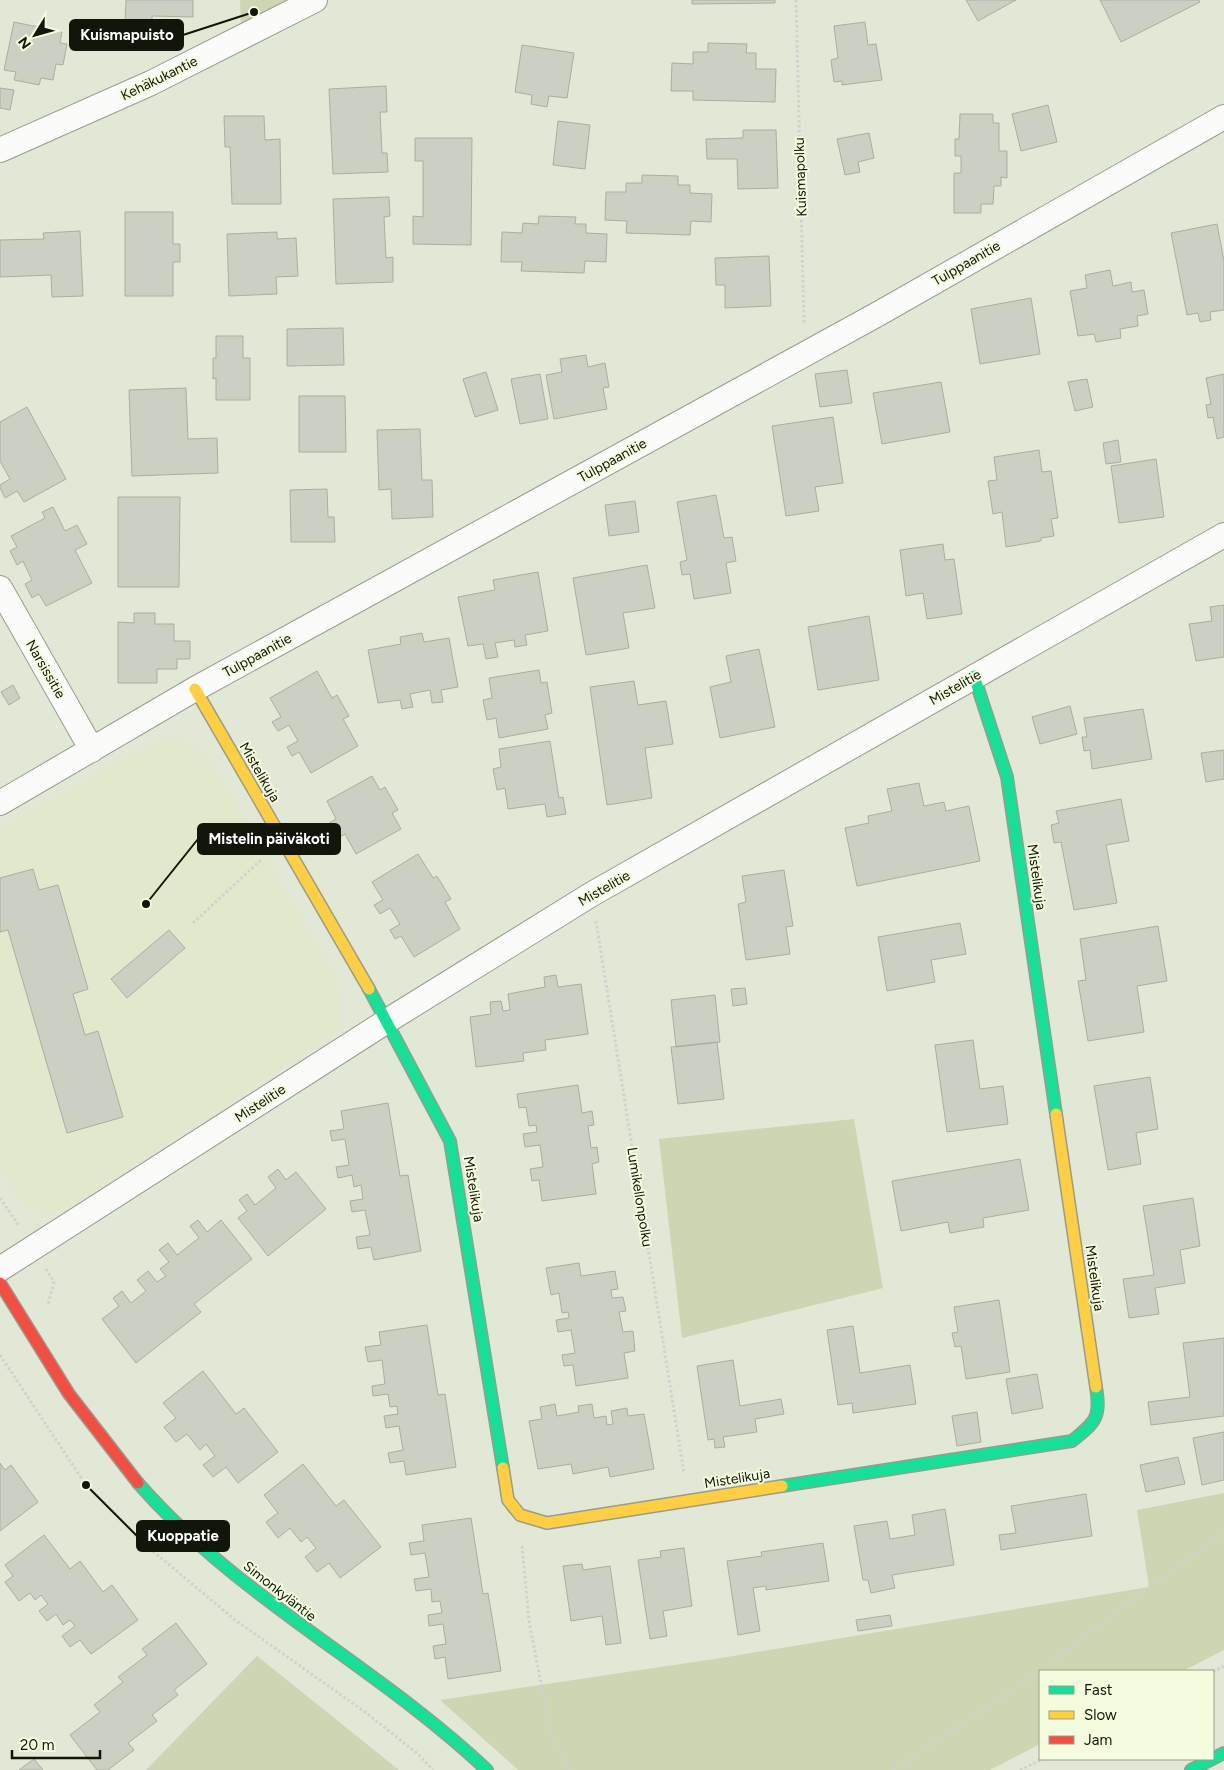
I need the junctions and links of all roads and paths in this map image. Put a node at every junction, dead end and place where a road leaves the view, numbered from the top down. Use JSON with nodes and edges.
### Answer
{"nodes":[{"id":1,"x":315,"y":0,"type":"edge"},
{"id":2,"x":796,"y":0,"type":"edge"},
{"id":3,"x":1224,"y":117,"type":"edge"},
{"id":4,"x":0,"y":150,"type":"edge"},
{"id":5,"x":805,"y":354,"type":"junction"},
{"id":6,"x":1224,"y":535,"type":"edge"},
{"id":7,"x":0,"y":588,"type":"edge"},
{"id":8,"x":974,"y":676,"type":"junction"},
{"id":9,"x":195,"y":689,"type":"junction"},
{"id":10,"x":92,"y":750,"type":"junction"},
{"id":11,"x":0,"y":803,"type":"edge"},
{"id":12,"x":282,"y":840,"type":"junction"},
{"id":13,"x":592,"y":894,"type":"junction"},
{"id":14,"x":193,"y":923,"type":"dead end"},
{"id":15,"x":387,"y":1021,"type":"junction"},
{"id":16,"x":0,"y":1199,"type":"edge"},
{"id":17,"x":34,"y":1248,"type":"junction"},
{"id":18,"x":0,"y":1269,"type":"edge"},
{"id":19,"x":0,"y":1283,"type":"edge"},
{"id":20,"x":47,"y":1307,"type":"dead end"},
{"id":21,"x":689,"y":1501,"type":"junction"},
{"id":22,"x":520,"y":1515,"type":"junction"},
{"id":23,"x":1224,"y":1533,"type":"edge"},
{"id":24,"x":1044,"y":1670,"type":"edge"},
{"id":25,"x":1039,"y":1673,"type":"edge"},
{"id":26,"x":1041,"y":1760,"type":"edge"},
{"id":27,"x":1210,"y":1760,"type":"edge"},
{"id":28,"x":487,"y":1770,"type":"edge"},
{"id":29,"x":570,"y":1770,"type":"edge"},
{"id":30,"x":894,"y":1770,"type":"edge"},
{"id":31,"x":1020,"y":1770,"type":"edge"},
{"id":32,"x":1191,"y":1770,"type":"edge"}],
"edges":[{"from":1,"to":4,"type":"street","name":"Kehäkukantie"},
{"from":2,"to":5,"type":"path","name":"Kuismapolku"},
{"from":3,"to":5,"type":"street","name":"Tulppaanitie"},
{"from":5,"to":9,"type":"street","name":"Tulppaanitie"},
{"from":6,"to":8,"type":"street","name":"Mistelitie"},
{"from":7,"to":10,"type":"street","name":"Narsissitie"},
{"from":8,"to":13,"type":"street","name":"Mistelitie"},
{"from":8,"to":21,"type":"street","name":"Mistelikuja"},
{"from":9,"to":10,"type":"street","name":"Tulppaanitie"},
{"from":9,"to":12,"type":"street","name":"Mistelikuja"},
{"from":10,"to":11,"type":"street","name":"Tulppaanitie"},
{"from":12,"to":14,"type":"path"},
{"from":12,"to":15,"type":"street","name":"Mistelikuja"},
{"from":13,"to":15,"type":"street","name":"Mistelitie"},
{"from":13,"to":21,"type":"path","name":"Lumikellonpolku"},
{"from":15,"to":17,"type":"street","name":"Mistelitie"},
{"from":15,"to":22,"type":"street","name":"Mistelikuja"},
{"from":16,"to":17,"type":"path"},
{"from":17,"to":18,"type":"street","name":"Mistelitie"},
{"from":17,"to":20,"type":"path"},
{"from":19,"to":28,"type":"street","name":"Simonkyläntie"},
{"from":21,"to":22,"type":"street","name":"Mistelikuja"},
{"from":22,"to":29,"type":"path"},
{"from":23,"to":24,"type":"path"},
{"from":25,"to":30,"type":"path"},
{"from":26,"to":31,"type":"path"},
{"from":27,"to":32,"type":"street"}]}
